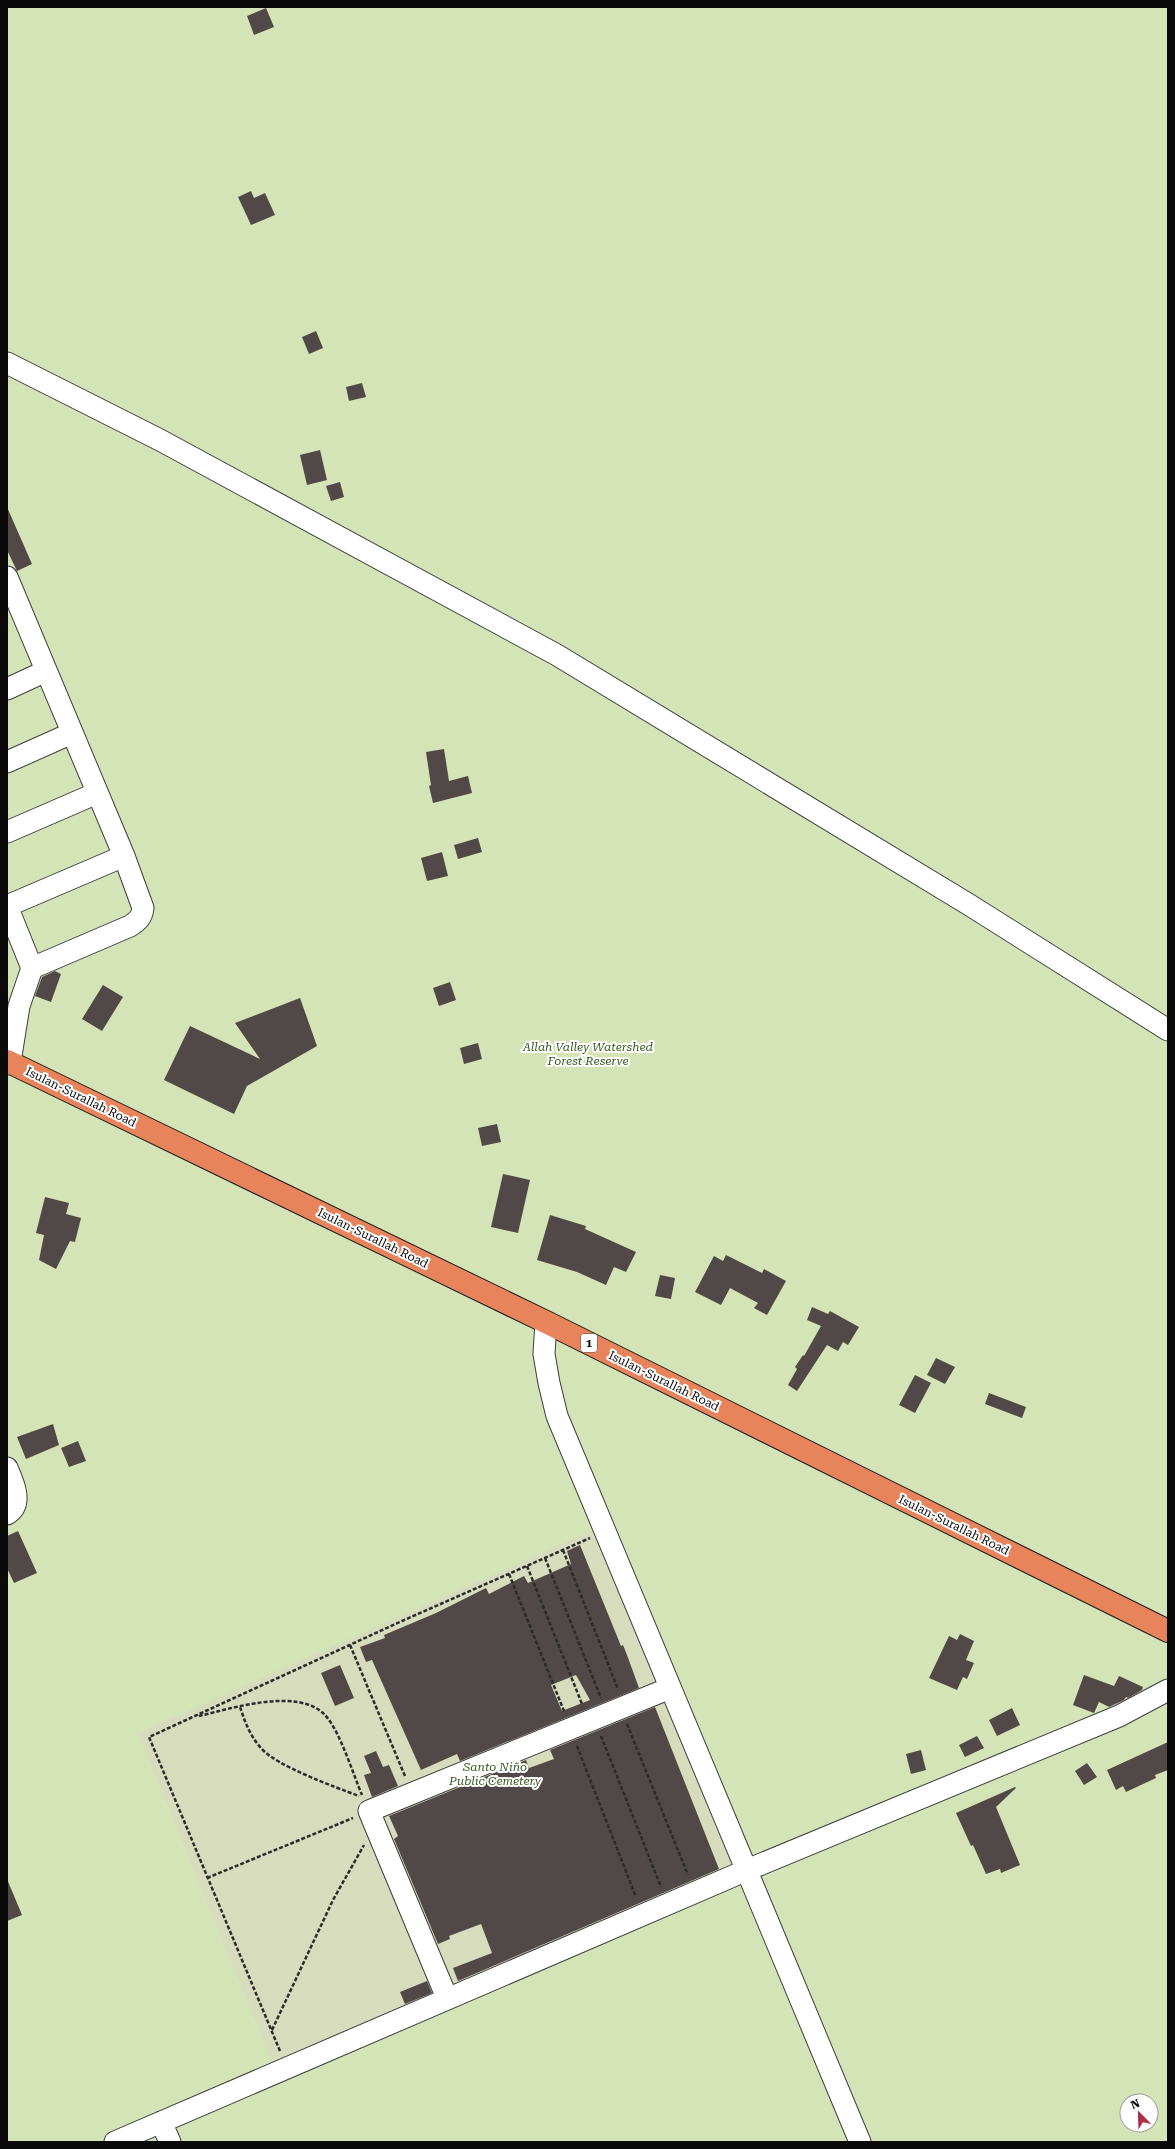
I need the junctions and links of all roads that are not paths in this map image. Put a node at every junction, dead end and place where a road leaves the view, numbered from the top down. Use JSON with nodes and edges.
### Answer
{"nodes":[{"id":1,"x":7,"y":363,"type":"edge"},
{"id":2,"x":7,"y":577,"type":"edge"},
{"id":3,"x":14,"y":614,"type":"edge"},
{"id":4,"x":46,"y":671,"type":"junction"},
{"id":5,"x":7,"y":689,"type":"edge"},
{"id":6,"x":72,"y":733,"type":"junction"},
{"id":7,"x":7,"y":762,"type":"edge"},
{"id":8,"x":97,"y":793,"type":"junction"},
{"id":9,"x":7,"y":832,"type":"edge"},
{"id":10,"x":124,"y":856,"type":"junction"},
{"id":11,"x":7,"y":906,"type":"edge"},
{"id":12,"x":32,"y":968,"type":"junction"},
{"id":13,"x":1168,"y":1030,"type":"edge"},
{"id":14,"x":8,"y":1062,"type":"edge"},
{"id":15,"x":546,"y":1322,"type":"junction"},
{"id":16,"x":7,"y":1468,"type":"edge"},
{"id":17,"x":7,"y":1514,"type":"edge"},
{"id":18,"x":1168,"y":1631,"type":"edge"},
{"id":19,"x":670,"y":1688,"type":"junction"},
{"id":20,"x":1168,"y":1690,"type":"edge"},
{"id":21,"x":747,"y":1870,"type":"junction"},
{"id":22,"x":447,"y":1998,"type":"junction"},
{"id":23,"x":161,"y":2122,"type":"junction"},
{"id":24,"x":115,"y":2142,"type":"edge"},
{"id":25,"x":170,"y":2142,"type":"edge"},
{"id":26,"x":860,"y":2142,"type":"edge"}],
"edges":[{"from":1,"to":13,"type":"street"},
{"from":2,"to":3,"type":"street"},
{"from":3,"to":4,"type":"street"},
{"from":4,"to":5,"type":"street"},
{"from":4,"to":6,"type":"street"},
{"from":6,"to":7,"type":"street"},
{"from":6,"to":8,"type":"street"},
{"from":8,"to":9,"type":"street"},
{"from":8,"to":10,"type":"street"},
{"from":10,"to":11,"type":"street"},
{"from":10,"to":12,"type":"street"},
{"from":11,"to":12,"type":"street"},
{"from":12,"to":14,"type":"street"},
{"from":14,"to":15,"type":"highway","name":"Isulan-Surallah Road","number":"1"},
{"from":15,"to":18,"type":"highway","name":"Isulan-Surallah Road","number":"1"},
{"from":15,"to":19,"type":"street"},
{"from":16,"to":17,"type":"street"},
{"from":19,"to":21,"type":"street"},
{"from":19,"to":22,"type":"street"},
{"from":20,"to":21,"type":"street"},
{"from":21,"to":22,"type":"street"},
{"from":21,"to":26,"type":"street"},
{"from":22,"to":23,"type":"street"},
{"from":23,"to":24,"type":"street"},
{"from":23,"to":25,"type":"street"}]}
